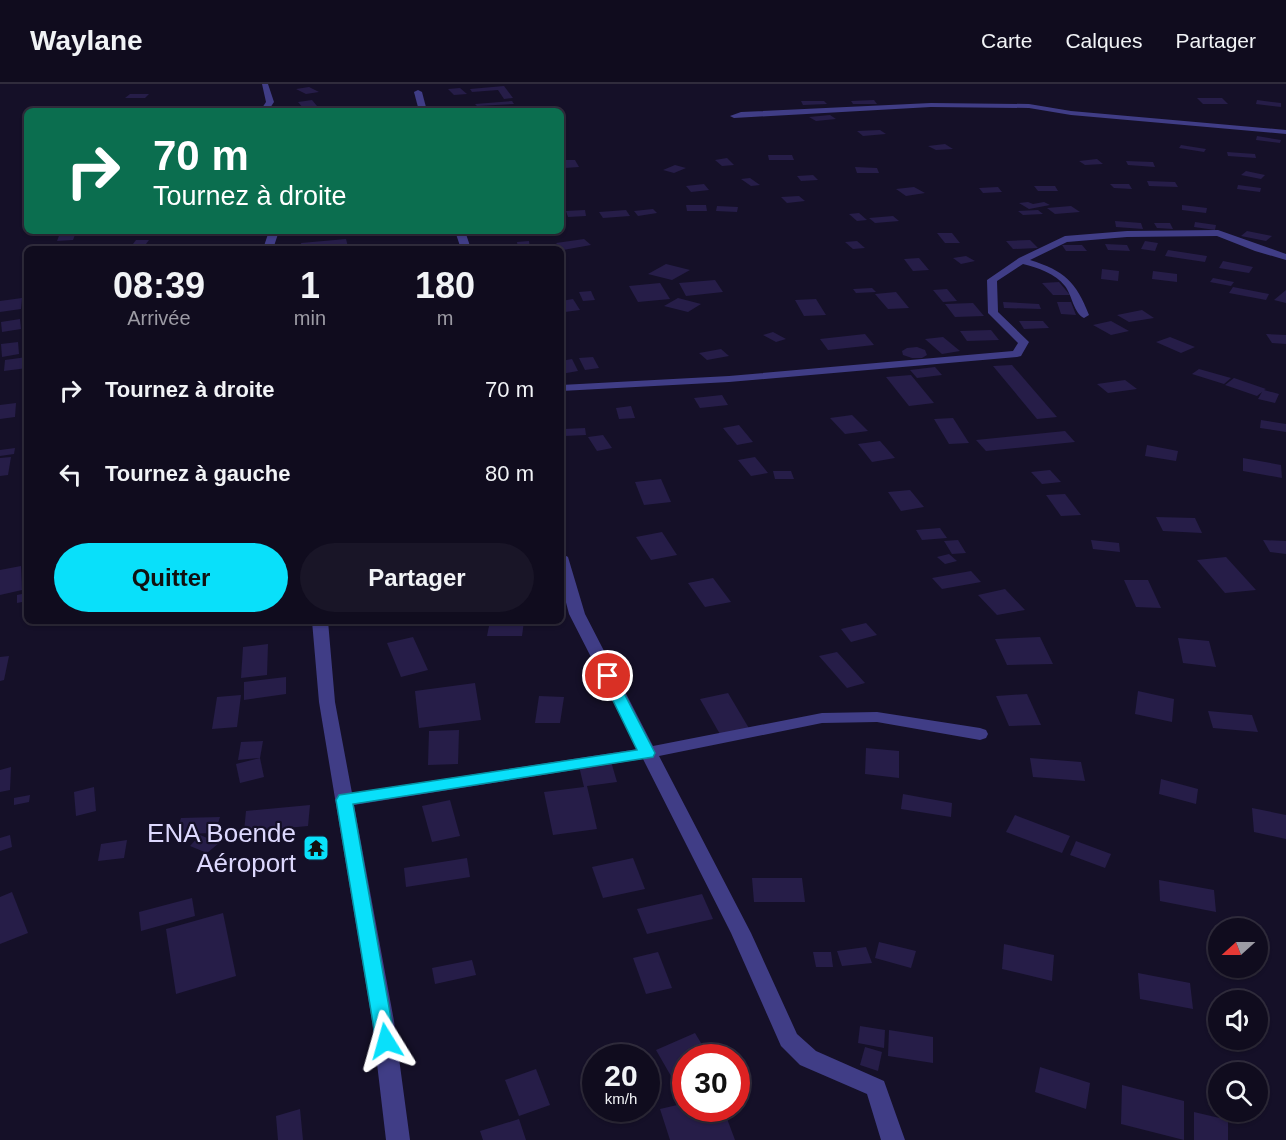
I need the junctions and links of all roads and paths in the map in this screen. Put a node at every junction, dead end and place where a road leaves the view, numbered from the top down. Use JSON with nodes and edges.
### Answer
{"nodes":[{"id":1,"x":265,"y":84,"type":"edge"},
{"id":2,"x":418,"y":92,"type":"dead end"},
{"id":3,"x":266,"y":108,"type":"edge"},
{"id":4,"x":422,"y":108,"type":"edge"},
{"id":5,"x":734,"y":116,"type":"dead end"},
{"id":6,"x":1286,"y":132,"type":"edge"},
{"id":7,"x":1286,"y":257,"type":"edge"},
{"id":8,"x":1022,"y":260,"type":"junction"},
{"id":9,"x":1084,"y":315,"type":"dead end"},
{"id":10,"x":564,"y":388,"type":"edge"},
{"id":11,"x":564,"y":568,"type":"edge"},
{"id":12,"x":320,"y":624,"type":"edge"},
{"id":13,"x":980,"y":734,"type":"dead end"},
{"id":14,"x":647,"y":753,"type":"junction"},
{"id":15,"x":344,"y":800,"type":"junction"},
{"id":16,"x":398,"y":1140,"type":"edge"},
{"id":17,"x":893,"y":1140,"type":"edge"}],
"edges":[{"from":1,"to":3,"type":"street"},
{"from":2,"to":4,"type":"street"},
{"from":5,"to":6,"type":"street"},
{"from":7,"to":8,"type":"street"},
{"from":8,"to":9,"type":"street"},
{"from":8,"to":10,"type":"street"},
{"from":11,"to":14,"type":"street"},
{"from":12,"to":15,"type":"street"},
{"from":13,"to":14,"type":"street"},
{"from":14,"to":15,"type":"street"},
{"from":14,"to":17,"type":"street"},
{"from":15,"to":16,"type":"street"}]}
